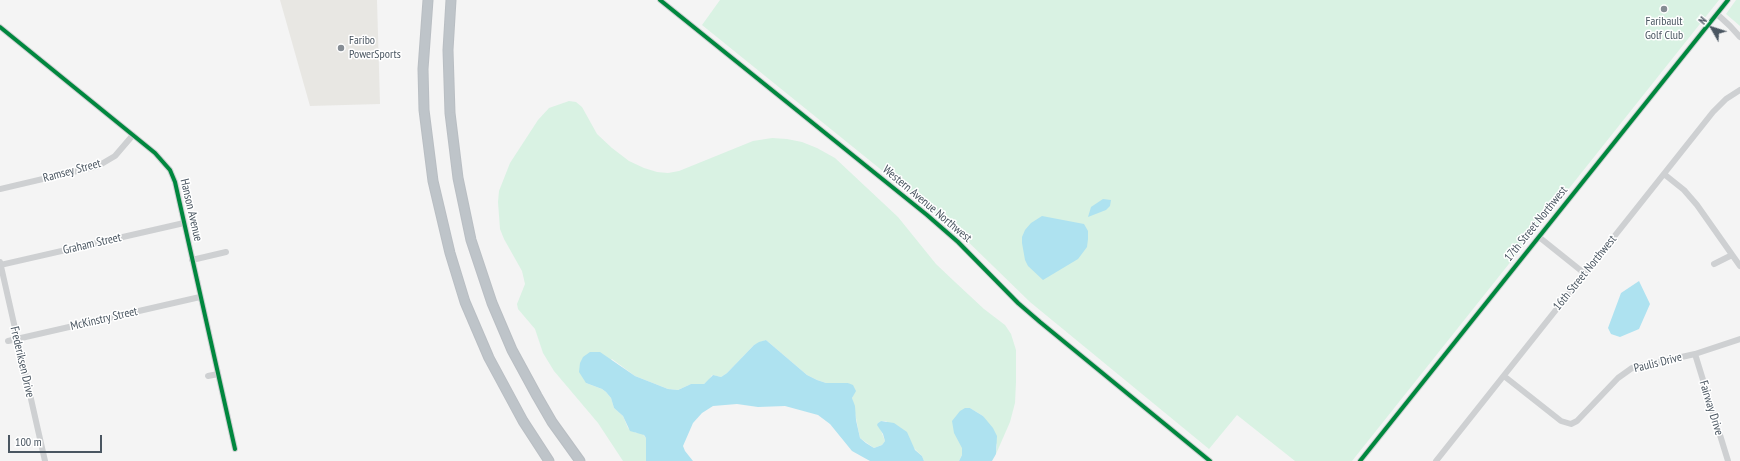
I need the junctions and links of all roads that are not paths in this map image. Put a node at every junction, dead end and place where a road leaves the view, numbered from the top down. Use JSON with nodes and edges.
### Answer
{"nodes":[{"id":1,"x":421,"y":0,"type":"edge"},
{"id":2,"x":428,"y":0,"type":"edge"},
{"id":3,"x":451,"y":0,"type":"edge"},
{"id":4,"x":455,"y":0,"type":"edge"},
{"id":5,"x":660,"y":0,"type":"edge"},
{"id":6,"x":671,"y":0,"type":"edge"},
{"id":7,"x":1728,"y":0,"type":"edge"},
{"id":8,"x":667,"y":6,"type":"junction"},
{"id":9,"x":1716,"y":14,"type":"junction"},
{"id":10,"x":0,"y":27,"type":"edge"},
{"id":11,"x":450,"y":28,"type":"junction"},
{"id":12,"x":1740,"y":37,"type":"edge"},
{"id":13,"x":1740,"y":90,"type":"edge"},
{"id":14,"x":424,"y":110,"type":"junction"},
{"id":15,"x":134,"y":135,"type":"junction"},
{"id":16,"x":1664,"y":174,"type":"junction"},
{"id":17,"x":0,"y":189,"type":"edge"},
{"id":18,"x":184,"y":223,"type":"junction"},
{"id":19,"x":1539,"y":237,"type":"junction"},
{"id":20,"x":226,"y":252,"type":"dead end"},
{"id":21,"x":1732,"y":255,"type":"junction"},
{"id":22,"x":192,"y":260,"type":"junction"},
{"id":23,"x":0,"y":264,"type":"edge"},
{"id":24,"x":1714,"y":264,"type":"dead end"},
{"id":25,"x":1740,"y":266,"type":"edge"},
{"id":26,"x":1584,"y":273,"type":"junction"},
{"id":27,"x":200,"y":297,"type":"junction"},
{"id":28,"x":17,"y":338,"type":"junction"},
{"id":29,"x":1740,"y":339,"type":"edge"},
{"id":30,"x":8,"y":341,"type":"dead end"},
{"id":31,"x":1695,"y":354,"type":"junction"},
{"id":32,"x":218,"y":374,"type":"junction"},
{"id":33,"x":208,"y":376,"type":"dead end"},
{"id":34,"x":1504,"y":376,"type":"junction"},
{"id":35,"x":234,"y":449,"type":"dead end"},
{"id":36,"x":45,"y":461,"type":"edge"},
{"id":37,"x":549,"y":461,"type":"edge"},
{"id":38,"x":580,"y":461,"type":"edge"},
{"id":39,"x":1210,"y":461,"type":"edge"},
{"id":40,"x":1360,"y":461,"type":"edge"},
{"id":41,"x":1436,"y":461,"type":"edge"},
{"id":42,"x":1728,"y":461,"type":"edge"}],
"edges":[{"from":1,"to":14,"type":"highway"},
{"from":2,"to":14,"type":"highway"},
{"from":3,"to":11,"type":"highway"},
{"from":4,"to":11,"type":"highway"},
{"from":5,"to":8,"type":"street","name":"Western Avenue Northwest"},
{"from":6,"to":8,"type":"street"},
{"from":7,"to":9,"type":"street","name":"17th Street Northwest"},
{"from":8,"to":39,"type":"street","name":"Western Avenue Northwest"},
{"from":9,"to":12,"type":"street"},
{"from":9,"to":19,"type":"street","name":"17th Street Northwest"},
{"from":10,"to":15,"type":"street","name":"Hanson Avenue"},
{"from":11,"to":38,"type":"highway"},
{"from":13,"to":16,"type":"street","name":"16th Street Northwest"},
{"from":14,"to":37,"type":"highway"},
{"from":15,"to":17,"type":"street","name":"Ramsey Street"},
{"from":15,"to":18,"type":"street","name":"Hanson Avenue"},
{"from":16,"to":21,"type":"street"},
{"from":16,"to":26,"type":"street","name":"16th Street Northwest"},
{"from":18,"to":22,"type":"street","name":"Hanson Avenue"},
{"from":18,"to":23,"type":"street","name":"Graham Street"},
{"from":19,"to":26,"type":"street"},
{"from":19,"to":40,"type":"street","name":"17th Street Northwest"},
{"from":20,"to":22,"type":"street"},
{"from":21,"to":24,"type":"street"},
{"from":21,"to":25,"type":"street"},
{"from":22,"to":27,"type":"street","name":"Hanson Avenue"},
{"from":23,"to":28,"type":"street","name":"Frederiksen Drive"},
{"from":26,"to":34,"type":"street","name":"16th Street Northwest"},
{"from":27,"to":28,"type":"street","name":"McKinstry Street"},
{"from":27,"to":32,"type":"street","name":"Hanson Avenue"},
{"from":28,"to":30,"type":"street","name":"McKinstry Street"},
{"from":28,"to":36,"type":"street","name":"Frederiksen Drive"},
{"from":29,"to":31,"type":"street","name":"Paulis Drive"},
{"from":31,"to":34,"type":"street","name":"Paulis Drive"},
{"from":31,"to":42,"type":"street","name":"Fairway Drive"},
{"from":32,"to":33,"type":"street"},
{"from":32,"to":35,"type":"street","name":"Hanson Avenue"},
{"from":34,"to":41,"type":"street","name":"16th Street Northwest"}]}
